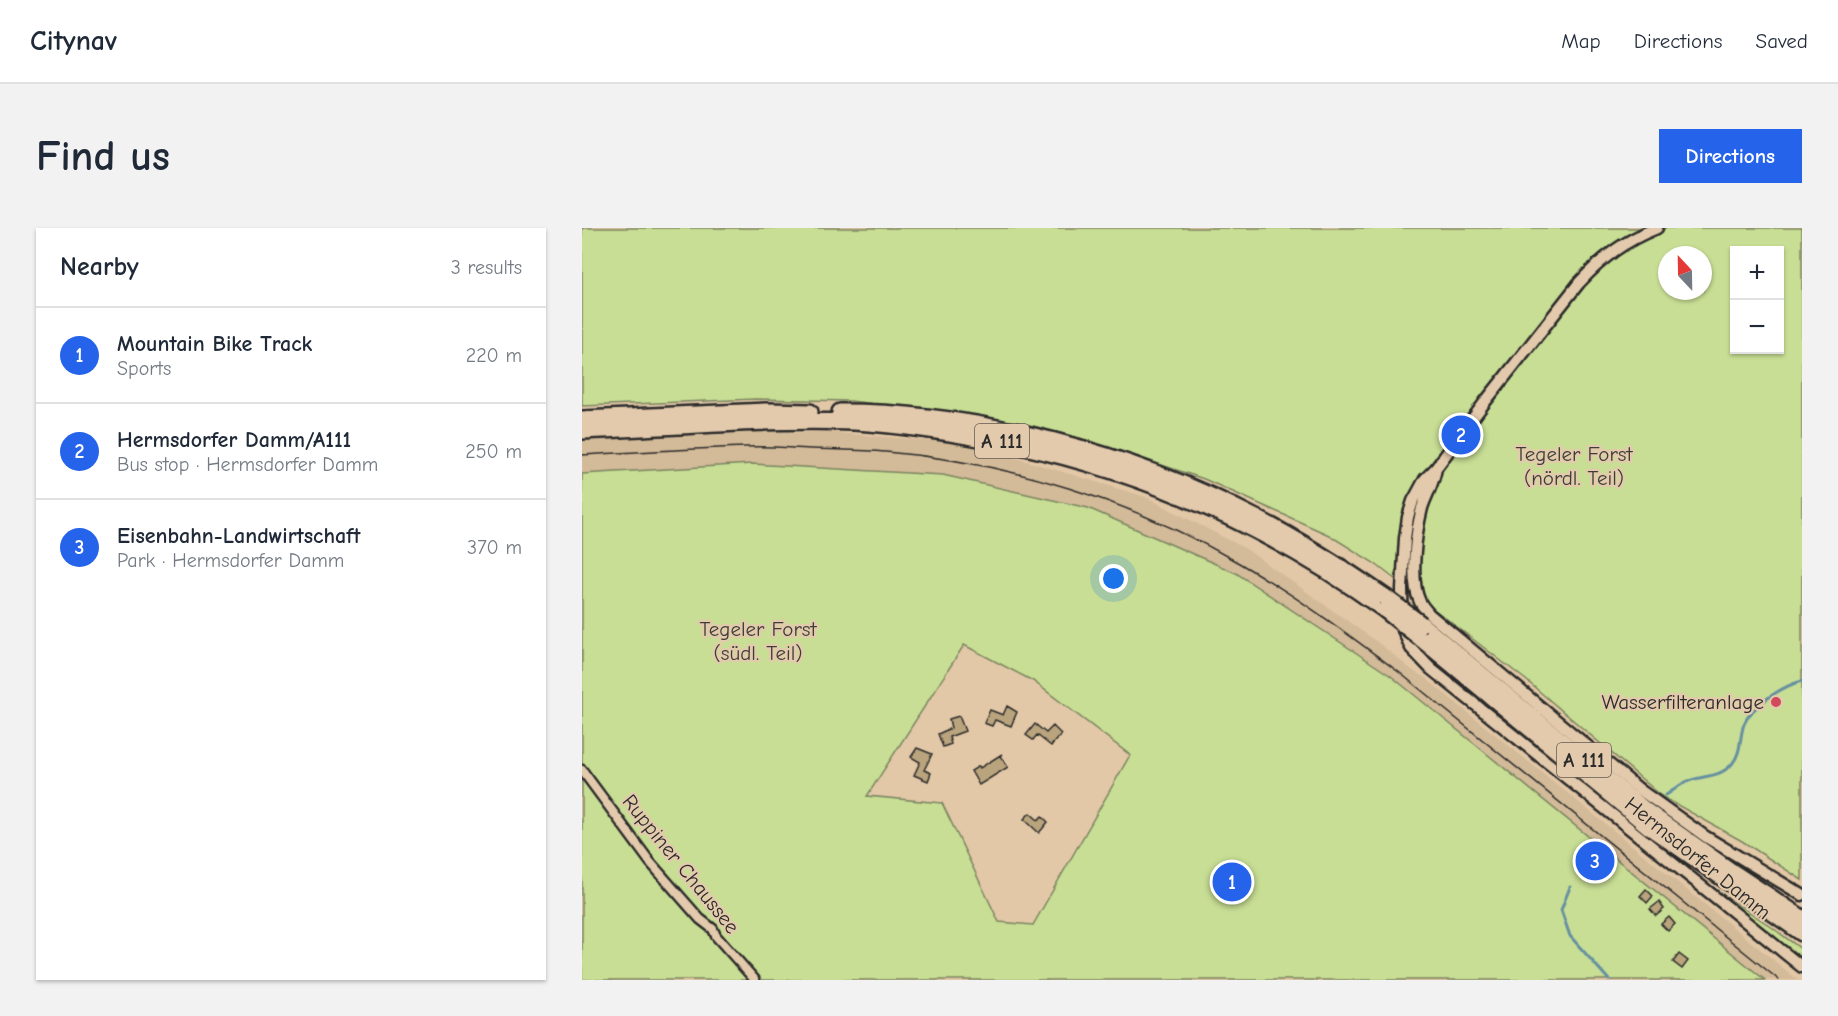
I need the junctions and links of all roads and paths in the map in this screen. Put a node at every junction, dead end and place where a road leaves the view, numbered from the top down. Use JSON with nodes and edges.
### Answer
{"nodes":[{"id":1,"x":1657,"y":228,"type":"edge"},
{"id":2,"x":582,"y":419,"type":"edge"},
{"id":3,"x":582,"y":431,"type":"edge"},
{"id":4,"x":1436,"y":468,"type":"junction"},
{"id":5,"x":1385,"y":604,"type":"junction"},
{"id":6,"x":1420,"y":631,"type":"junction"},
{"id":7,"x":582,"y":770,"type":"edge"},
{"id":8,"x":1671,"y":844,"type":"junction"},
{"id":9,"x":1766,"y":894,"type":"junction"},
{"id":10,"x":1802,"y":895,"type":"edge"},
{"id":11,"x":1802,"y":909,"type":"edge"},
{"id":12,"x":1802,"y":918,"type":"edge"},
{"id":13,"x":1802,"y":933,"type":"edge"},
{"id":14,"x":1802,"y":945,"type":"edge"},
{"id":15,"x":1802,"y":967,"type":"edge"},
{"id":16,"x":755,"y":980,"type":"edge"}],
"edges":[{"from":1,"to":4,"type":"main road","name":"Hermsdorfer Damm"},
{"from":2,"to":5,"type":"highway","number":"A 111"},
{"from":3,"to":5,"type":"highway","number":"A 111"},
{"from":4,"to":10,"type":"main road","name":"Hermsdorfer Damm"},
{"from":4,"to":15,"type":"main road","name":"Hermsdorfer Damm"},
{"from":5,"to":6,"type":"highway","number":"A 111","bridge":true},
{"from":6,"to":8,"type":"highway","number":"A 111"},
{"from":6,"to":9,"type":"highway","number":"A 111"},
{"from":7,"to":16,"type":"street","name":"Ruppiner Chaussee"},
{"from":8,"to":13,"type":"highway","number":"A 111"},
{"from":8,"to":14,"type":"highway"},
{"from":9,"to":11,"type":"highway"},
{"from":9,"to":12,"type":"highway","number":"A 111"}]}
